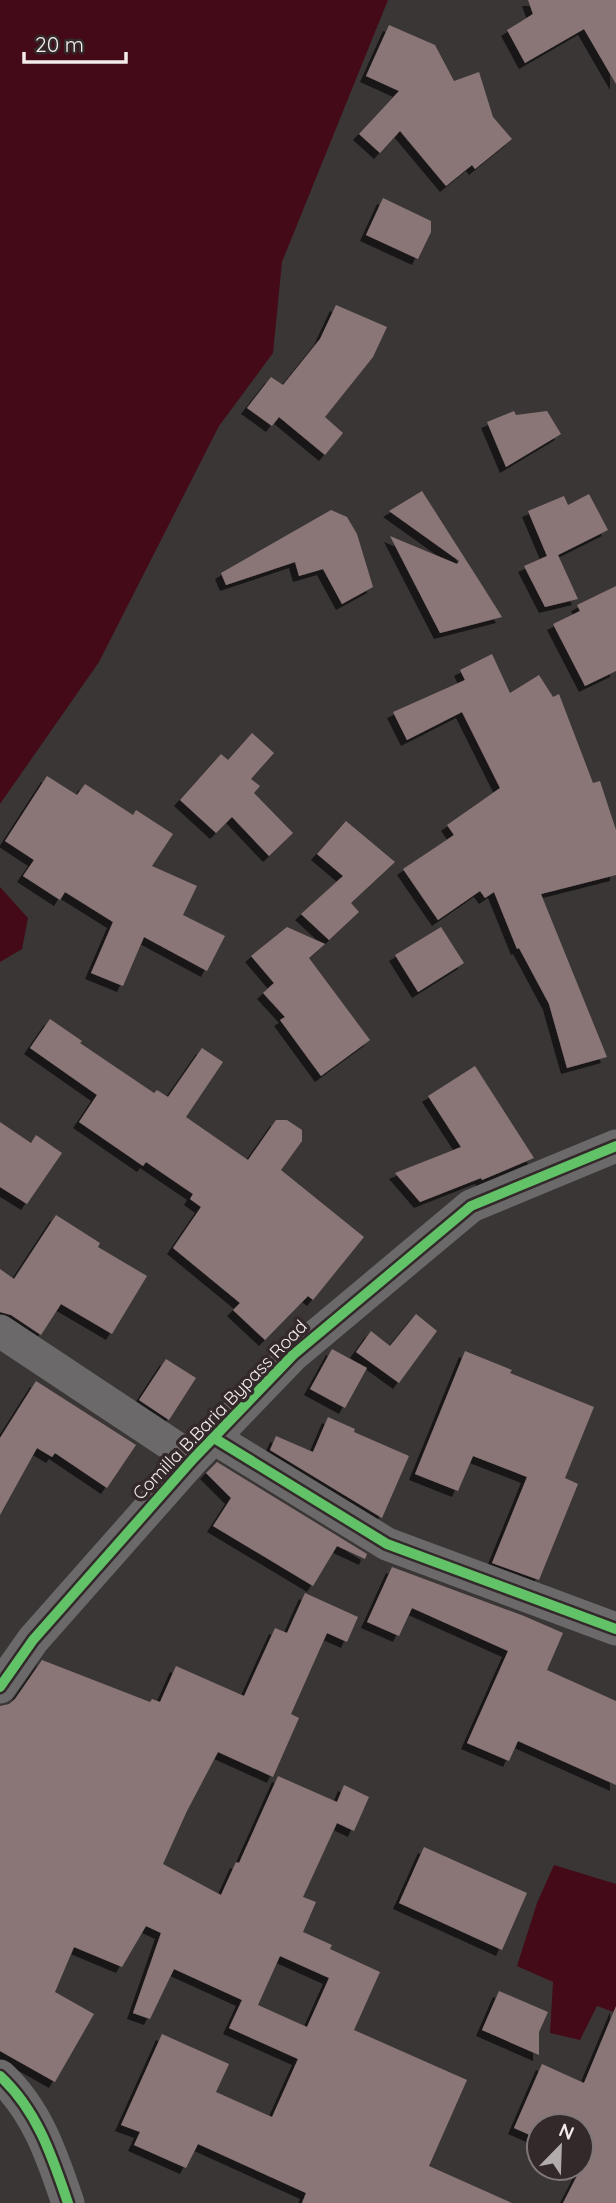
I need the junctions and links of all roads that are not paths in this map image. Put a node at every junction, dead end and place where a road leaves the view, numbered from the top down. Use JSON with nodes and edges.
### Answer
{"nodes":[{"id":1,"x":616,"y":1146,"type":"edge"},
{"id":2,"x":0,"y":1331,"type":"edge"},
{"id":3,"x":203,"y":1448,"type":"junction"},
{"id":4,"x":616,"y":1629,"type":"edge"},
{"id":5,"x":0,"y":1687,"type":"edge"},
{"id":6,"x":0,"y":2076,"type":"edge"},
{"id":7,"x":68,"y":2203,"type":"edge"}],
"edges":[{"from":1,"to":3,"type":"street","name":"Comilla B.Baria Bypass Road"},
{"from":2,"to":3,"type":"street"},
{"from":3,"to":4,"type":"street"},
{"from":3,"to":5,"type":"street","name":"Comilla B.Baria Bypass Road"},
{"from":6,"to":7,"type":"street"}]}
